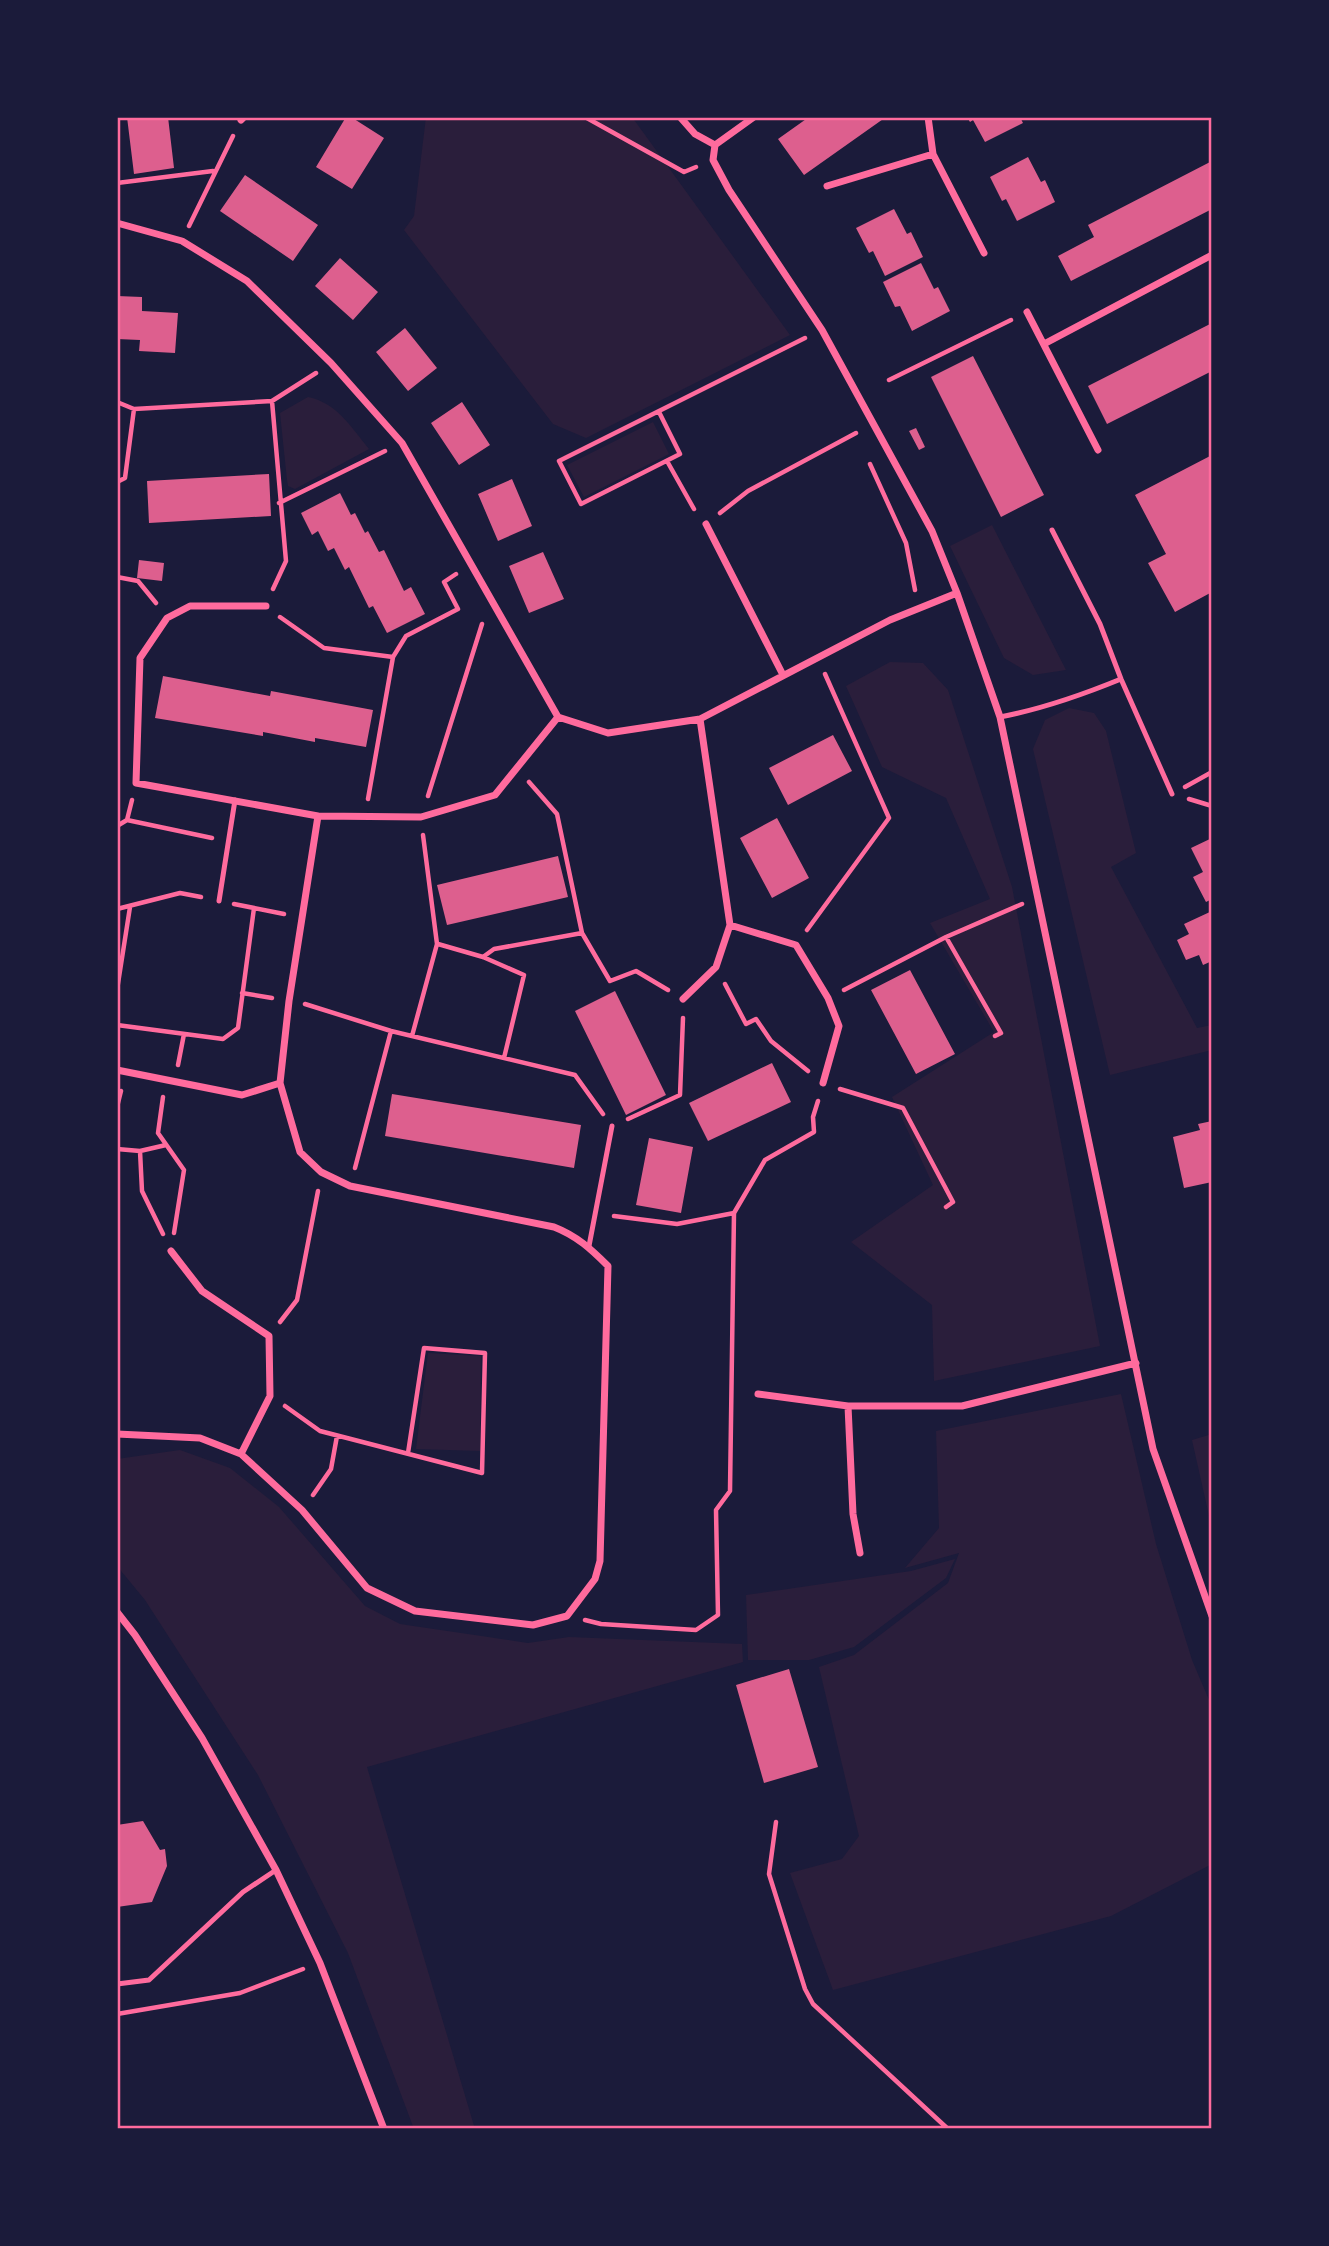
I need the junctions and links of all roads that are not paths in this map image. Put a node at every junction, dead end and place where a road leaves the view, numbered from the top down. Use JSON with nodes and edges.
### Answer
{"nodes":[{"id":1,"x":680,"y":117,"type":"edge"},
{"id":2,"x":754,"y":117,"type":"edge"},
{"id":3,"x":928,"y":117,"type":"edge"},
{"id":4,"x":715,"y":145,"type":"junction"},
{"id":5,"x":933,"y":154,"type":"junction"},
{"id":6,"x":827,"y":186,"type":"dead end"},
{"id":7,"x":117,"y":223,"type":"edge"},
{"id":8,"x":984,"y":253,"type":"dead end"},
{"id":9,"x":1212,"y":255,"type":"edge"},
{"id":10,"x":1027,"y":312,"type":"road end"},
{"id":11,"x":1044,"y":344,"type":"junction"},
{"id":12,"x":1098,"y":450,"type":"dead end"},
{"id":13,"x":706,"y":524,"type":"road end"},
{"id":14,"x":1052,"y":530,"type":"dead end"},
{"id":15,"x":957,"y":593,"type":"junction"},
{"id":16,"x":265,"y":606,"type":"road end"},
{"id":17,"x":783,"y":675,"type":"junction"},
{"id":18,"x":1121,"y":679,"type":"junction"},
{"id":19,"x":558,"y":717,"type":"junction"},
{"id":20,"x":1000,"y":717,"type":"junction"},
{"id":21,"x":700,"y":719,"type":"junction"},
{"id":22,"x":1172,"y":793,"type":"road end"},
{"id":23,"x":235,"y":800,"type":"junction"},
{"id":24,"x":318,"y":816,"type":"junction"},
{"id":25,"x":219,"y":901,"type":"dead end"},
{"id":26,"x":730,"y":925,"type":"junction"},
{"id":27,"x":683,"y":999,"type":"road end"},
{"id":28,"x":117,"y":1070,"type":"edge"},
{"id":29,"x":280,"y":1083,"type":"junction"},
{"id":30,"x":823,"y":1083,"type":"road end"},
{"id":31,"x":612,"y":1126,"type":"road end"},
{"id":32,"x":589,"y":1246,"type":"junction"},
{"id":33,"x":171,"y":1251,"type":"road end"},
{"id":34,"x":1136,"y":1363,"type":"junction"},
{"id":35,"x":758,"y":1394,"type":"dead end"},
{"id":36,"x":848,"y":1406,"type":"junction"},
{"id":37,"x":117,"y":1434,"type":"edge"},
{"id":38,"x":240,"y":1454,"type":"junction"},
{"id":39,"x":859,"y":1553,"type":"dead end"},
{"id":40,"x":117,"y":1612,"type":"edge"},
{"id":41,"x":1212,"y":1616,"type":"edge"},
{"id":42,"x":276,"y":1870,"type":"junction"},
{"id":43,"x":117,"y":1984,"type":"edge"},
{"id":44,"x":384,"y":2129,"type":"edge"}],
"edges":[{"from":1,"to":4,"type":"street"},
{"from":2,"to":4,"type":"street"},
{"from":3,"to":5,"type":"street"},
{"from":4,"to":15,"type":"street"},
{"from":5,"to":6,"type":"street"},
{"from":5,"to":8,"type":"street"},
{"from":7,"to":19,"type":"street"},
{"from":9,"to":11,"type":"street"},
{"from":10,"to":11,"type":"street"},
{"from":11,"to":12,"type":"street"},
{"from":13,"to":17,"type":"street"},
{"from":14,"to":18,"type":"lane"},
{"from":15,"to":17,"type":"street"},
{"from":15,"to":20,"type":"street"},
{"from":16,"to":23,"type":"street"},
{"from":17,"to":21,"type":"street"},
{"from":18,"to":20,"type":"lane"},
{"from":18,"to":22,"type":"lane"},
{"from":19,"to":21,"type":"street"},
{"from":19,"to":24,"type":"street"},
{"from":20,"to":34,"type":"street"},
{"from":21,"to":26,"type":"street"},
{"from":23,"to":24,"type":"street"},
{"from":23,"to":25,"type":"lane"},
{"from":24,"to":29,"type":"street"},
{"from":26,"to":27,"type":"street"},
{"from":26,"to":30,"type":"street"},
{"from":28,"to":29,"type":"street"},
{"from":29,"to":32,"type":"street"},
{"from":31,"to":32,"type":"lane"},
{"from":32,"to":38,"type":"street"},
{"from":33,"to":38,"type":"street"},
{"from":34,"to":36,"type":"street"},
{"from":34,"to":41,"type":"street"},
{"from":35,"to":36,"type":"street"},
{"from":36,"to":39,"type":"street"},
{"from":37,"to":38,"type":"street"},
{"from":40,"to":42,"type":"street"},
{"from":42,"to":43,"type":"lane"},
{"from":42,"to":44,"type":"street"}]}
